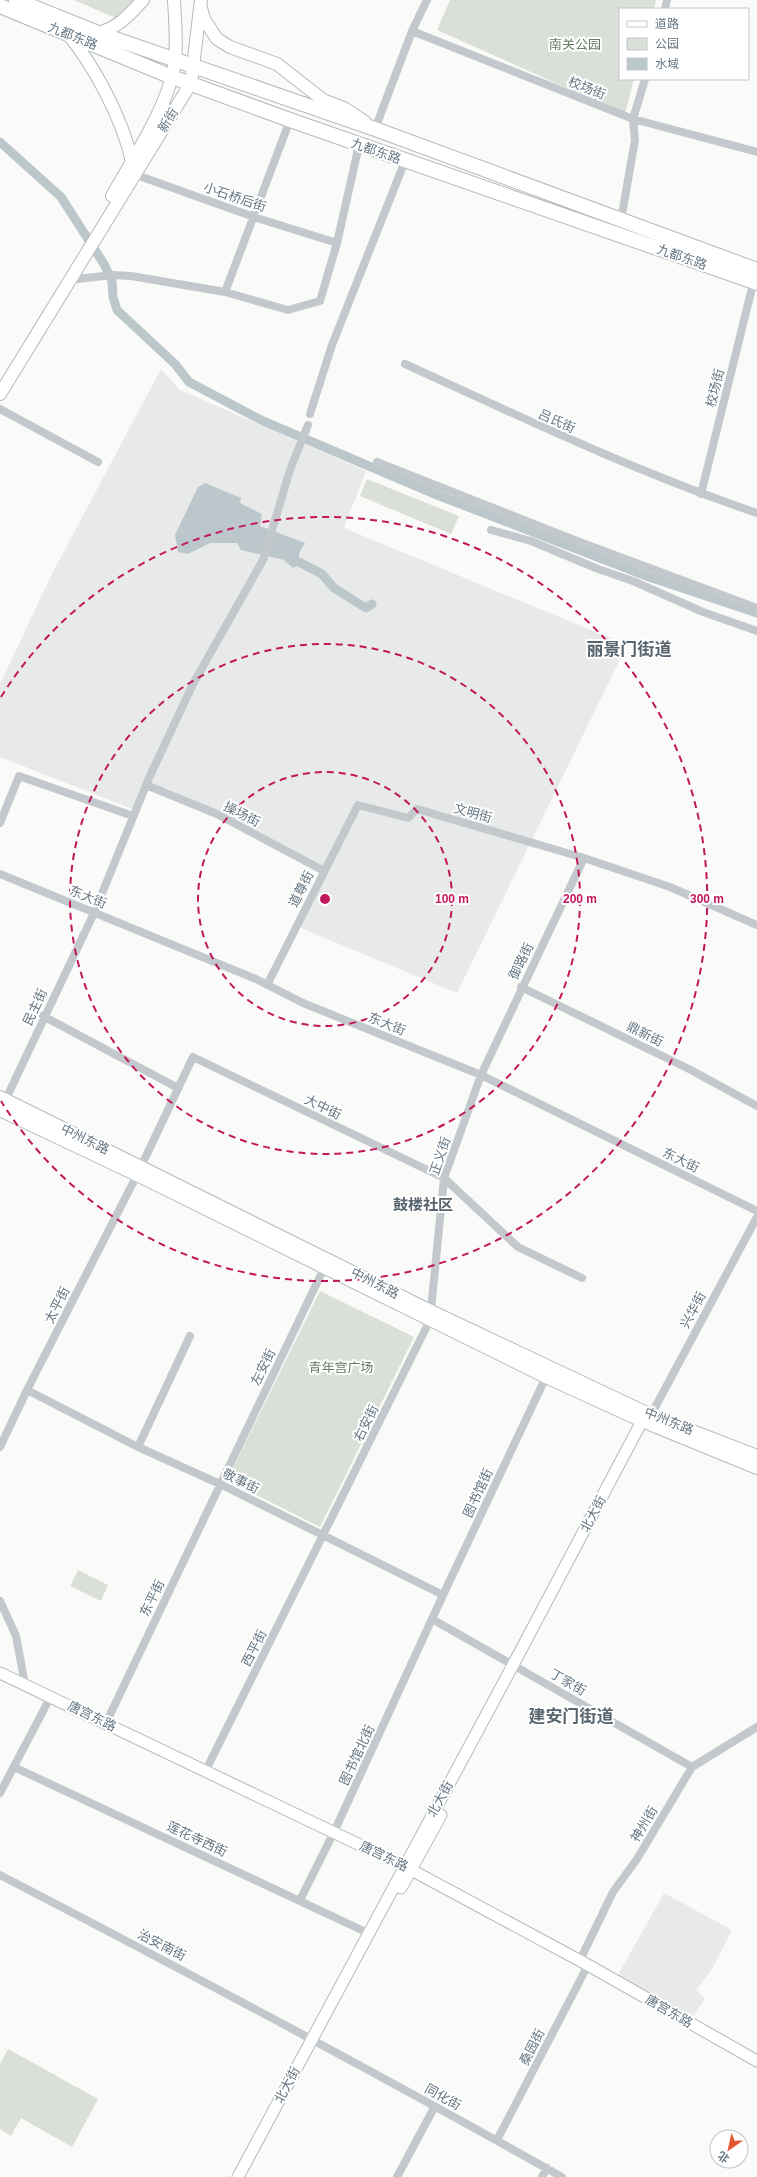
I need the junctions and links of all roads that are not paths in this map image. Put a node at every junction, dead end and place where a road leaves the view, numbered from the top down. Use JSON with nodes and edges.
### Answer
{"nodes":[{"id":1,"x":16,"y":0,"type":"edge"},
{"id":2,"x":143,"y":0,"type":"edge"},
{"id":3,"x":174,"y":0,"type":"edge"},
{"id":4,"x":427,"y":0,"type":"edge"},
{"id":5,"x":201,"y":2,"type":"edge"},
{"id":6,"x":0,"y":6,"type":"edge"},
{"id":7,"x":412,"y":30,"type":"junction"},
{"id":8,"x":98,"y":33,"type":"junction"},
{"id":9,"x":68,"y":34,"type":"junction"},
{"id":10,"x":175,"y":61,"type":"junction"},
{"id":11,"x":193,"y":65,"type":"junction"},
{"id":12,"x":172,"y":77,"type":"junction"},
{"id":13,"x":645,"y":80,"type":"edge"},
{"id":14,"x":191,"y":83,"type":"junction"},
{"id":15,"x":633,"y":119,"type":"junction"},
{"id":16,"x":290,"y":120,"type":"junction"},
{"id":17,"x":375,"y":129,"type":"junction"},
{"id":18,"x":359,"y":145,"type":"junction"},
{"id":19,"x":757,"y":152,"type":"edge"},
{"id":20,"x":405,"y":161,"type":"junction"},
{"id":21,"x":131,"y":169,"type":"junction"},
{"id":22,"x":254,"y":217,"type":"junction"},
{"id":23,"x":621,"y":220,"type":"junction"},
{"id":24,"x":336,"y":242,"type":"junction"},
{"id":25,"x":756,"y":274,"type":"edge"},
{"id":26,"x":66,"y":280,"type":"junction"},
{"id":27,"x":225,"y":292,"type":"junction"},
{"id":28,"x":405,"y":364,"type":"dead end"},
{"id":29,"x":0,"y":382,"type":"edge"},
{"id":30,"x":0,"y":394,"type":"edge"},
{"id":31,"x":0,"y":409,"type":"edge"},
{"id":32,"x":310,"y":414,"type":"dead end"},
{"id":33,"x":308,"y":424,"type":"dead end"},
{"id":34,"x":98,"y":462,"type":"dead end"},
{"id":35,"x":377,"y":462,"type":"dead end"},
{"id":36,"x":701,"y":494,"type":"junction"},
{"id":37,"x":757,"y":513,"type":"edge"},
{"id":38,"x":491,"y":530,"type":"dead end"},
{"id":39,"x":757,"y":608,"type":"edge"},
{"id":40,"x":757,"y":631,"type":"edge"},
{"id":41,"x":146,"y":785,"type":"junction"},
{"id":42,"x":358,"y":805,"type":"joint"},
{"id":43,"x":133,"y":816,"type":"junction"},
{"id":44,"x":0,"y":823,"type":"edge"},
{"id":45,"x":584,"y":858,"type":"junction"},
{"id":46,"x":324,"y":871,"type":"junction"},
{"id":47,"x":0,"y":874,"type":"edge"},
{"id":48,"x":94,"y":913,"type":"junction"},
{"id":49,"x":757,"y":925,"type":"edge"},
{"id":50,"x":267,"y":985,"type":"junction"},
{"id":51,"x":522,"y":987,"type":"junction"},
{"id":52,"x":43,"y":1016,"type":"junction"},
{"id":53,"x":193,"y":1056,"type":"joint"},
{"id":54,"x":481,"y":1075,"type":"junction"},
{"id":55,"x":178,"y":1088,"type":"junction"},
{"id":56,"x":1,"y":1106,"type":"edge"},
{"id":57,"x":757,"y":1106,"type":"edge"},
{"id":58,"x":139,"y":1171,"type":"junction"},
{"id":59,"x":440,"y":1176,"type":"junction"},
{"id":60,"x":757,"y":1211,"type":"edge"},
{"id":61,"x":757,"y":1217,"type":"edge"},
{"id":62,"x":326,"y":1264,"type":"junction"},
{"id":63,"x":582,"y":1278,"type":"dead end"},
{"id":64,"x":432,"y":1316,"type":"junction"},
{"id":65,"x":190,"y":1336,"type":"dead end"},
{"id":66,"x":546,"y":1377,"type":"junction"},
{"id":67,"x":27,"y":1390,"type":"junction"},
{"id":68,"x":647,"y":1420,"type":"junction"},
{"id":69,"x":0,"y":1447,"type":"edge"},
{"id":70,"x":138,"y":1447,"type":"junction"},
{"id":71,"x":757,"y":1456,"type":"edge"},
{"id":72,"x":757,"y":1468,"type":"edge"},
{"id":73,"x":220,"y":1484,"type":"junction"},
{"id":74,"x":324,"y":1537,"type":"junction"},
{"id":75,"x":443,"y":1595,"type":"junction"},
{"id":76,"x":0,"y":1601,"type":"edge"},
{"id":77,"x":432,"y":1619,"type":"junction"},
{"id":78,"x":517,"y":1667,"type":"junction"},
{"id":79,"x":0,"y":1673,"type":"edge"},
{"id":80,"x":25,"y":1684,"type":"junction"},
{"id":81,"x":51,"y":1696,"type":"junction"},
{"id":82,"x":106,"y":1723,"type":"junction"},
{"id":83,"x":757,"y":1727,"type":"edge"},
{"id":84,"x":14,"y":1767,"type":"junction"},
{"id":85,"x":692,"y":1767,"type":"junction"},
{"id":86,"x":206,"y":1770,"type":"junction"},
{"id":87,"x":0,"y":1793,"type":"edge"},
{"id":88,"x":334,"y":1832,"type":"junction"},
{"id":89,"x":407,"y":1868,"type":"junction"},
{"id":90,"x":0,"y":1875,"type":"edge"},
{"id":91,"x":300,"y":1900,"type":"junction"},
{"id":92,"x":368,"y":1933,"type":"junction"},
{"id":93,"x":584,"y":1963,"type":"junction"},
{"id":94,"x":315,"y":2040,"type":"junction"},
{"id":95,"x":757,"y":2061,"type":"edge"},
{"id":96,"x":435,"y":2106,"type":"junction"},
{"id":97,"x":497,"y":2140,"type":"junction"},
{"id":98,"x":547,"y":2168,"type":"junction"},
{"id":99,"x":238,"y":2177,"type":"edge"},
{"id":100,"x":245,"y":2177,"type":"edge"},
{"id":101,"x":397,"y":2177,"type":"edge"},
{"id":102,"x":542,"y":2177,"type":"edge"},
{"id":103,"x":562,"y":2177,"type":"edge"}],
"edges":[{"from":1,"to":8,"type":"highway","name":"九都东路"},
{"from":2,"to":8,"type":"main road"},
{"from":3,"to":10,"type":"main road","name":"新街"},
{"from":4,"to":7,"type":"street"},
{"from":5,"to":11,"type":"main road","name":"新街"},
{"from":5,"to":17,"type":"main road"},
{"from":6,"to":9,"type":"highway","name":"九都东路"},
{"from":7,"to":15,"type":"street","name":"校场街"},
{"from":7,"to":17,"type":"street"},
{"from":8,"to":10,"type":"highway","name":"九都东路"},
{"from":9,"to":12,"type":"highway","name":"九都东路"},
{"from":9,"to":21,"type":"main road"},
{"from":10,"to":11,"type":"highway","name":"九都东路"},
{"from":10,"to":12,"type":"main road","name":"新街"},
{"from":11,"to":14,"type":"main road","name":"新街"},
{"from":11,"to":17,"type":"highway","name":"九都东路"},
{"from":12,"to":14,"type":"highway","name":"九都东路"},
{"from":12,"to":21,"type":"main road","name":"新街"},
{"from":13,"to":15,"type":"street"},
{"from":14,"to":16,"type":"highway","name":"九都东路"},
{"from":14,"to":21,"type":"main road","name":"新街"},
{"from":15,"to":19,"type":"street","name":"校场街"},
{"from":15,"to":23,"type":"street"},
{"from":16,"to":18,"type":"highway","name":"九都东路"},
{"from":16,"to":22,"type":"street"},
{"from":17,"to":23,"type":"highway","name":"九都东路"},
{"from":18,"to":20,"type":"highway","name":"九都东路"},
{"from":18,"to":24,"type":"street"},
{"from":20,"to":25,"type":"highway","name":"九都东路"},
{"from":20,"to":32,"type":"street"},
{"from":21,"to":22,"type":"street","name":"小石桥后街"},
{"from":21,"to":26,"type":"main road","name":"新街"},
{"from":22,"to":24,"type":"street","name":"小石桥后街"},
{"from":22,"to":27,"type":"street"},
{"from":23,"to":25,"type":"highway","name":"九都东路"},
{"from":24,"to":27,"type":"street"},
{"from":25,"to":36,"type":"street","name":"校场街"},
{"from":26,"to":27,"type":"street"},
{"from":26,"to":29,"type":"main road"},
{"from":26,"to":30,"type":"main road"},
{"from":28,"to":36,"type":"street","name":"吕氏街"},
{"from":31,"to":34,"type":"street"},
{"from":33,"to":41,"type":"street","name":"民主街"},
{"from":35,"to":39,"type":"street"},
{"from":36,"to":37,"type":"street","name":"吕氏街"},
{"from":38,"to":40,"type":"street"},
{"from":41,"to":43,"type":"street","name":"民主街"},
{"from":41,"to":46,"type":"street","name":"操场街"},
{"from":42,"to":45,"type":"street","name":"文明街"},
{"from":42,"to":46,"type":"street","name":"道尊街"},
{"from":43,"to":44,"type":"street"},
{"from":43,"to":48,"type":"street","name":"民主街"},
{"from":45,"to":49,"type":"street"},
{"from":45,"to":51,"type":"street","name":"御路街"},
{"from":46,"to":50,"type":"street","name":"道尊街"},
{"from":47,"to":48,"type":"street","name":"东大街"},
{"from":48,"to":50,"type":"street","name":"东大街"},
{"from":48,"to":52,"type":"street","name":"民主街"},
{"from":50,"to":54,"type":"street","name":"东大街"},
{"from":51,"to":54,"type":"street","name":"御路街"},
{"from":51,"to":57,"type":"street","name":"鼎新街"},
{"from":52,"to":55,"type":"street"},
{"from":52,"to":56,"type":"street","name":"民主街"},
{"from":53,"to":55,"type":"street","name":"太平街"},
{"from":53,"to":59,"type":"street","name":"大中街"},
{"from":54,"to":59,"type":"street","name":"正义街"},
{"from":54,"to":60,"type":"street","name":"东大街"},
{"from":55,"to":58,"type":"street","name":"太平街"},
{"from":56,"to":58,"type":"main road","name":"中州东路"},
{"from":58,"to":62,"type":"main road","name":"中州东路"},
{"from":58,"to":67,"type":"street","name":"太平街"},
{"from":59,"to":63,"type":"street","name":"大中街"},
{"from":59,"to":64,"type":"street","name":"正义街"},
{"from":61,"to":68,"type":"street","name":"兴华街"},
{"from":62,"to":64,"type":"main road","name":"中州东路"},
{"from":62,"to":73,"type":"street","name":"左安街"},
{"from":64,"to":66,"type":"main road","name":"中州东路"},
{"from":64,"to":68,"type":"main road","name":"中州东路"},
{"from":64,"to":74,"type":"street","name":"右安街"},
{"from":65,"to":70,"type":"street"},
{"from":66,"to":68,"type":"main road","name":"中州东路"},
{"from":66,"to":75,"type":"street","name":"图书馆街"},
{"from":67,"to":69,"type":"street","name":"太平街"},
{"from":67,"to":70,"type":"street","name":"敬事街"},
{"from":68,"to":71,"type":"main road","name":"中州东路"},
{"from":68,"to":72,"type":"main road","name":"中州东路"},
{"from":68,"to":78,"type":"street","name":"北大街"},
{"from":70,"to":73,"type":"street","name":"敬事街"},
{"from":73,"to":74,"type":"street","name":"敬事街"},
{"from":73,"to":82,"type":"street","name":"东平街"},
{"from":74,"to":75,"type":"street","name":"敬事街"},
{"from":74,"to":86,"type":"street","name":"西平街"},
{"from":75,"to":77,"type":"street","name":"图书馆街"},
{"from":76,"to":80,"type":"street"},
{"from":77,"to":78,"type":"street","name":"丁家街"},
{"from":77,"to":88,"type":"street","name":"图书馆北街"},
{"from":78,"to":85,"type":"street","name":"丁家街"},
{"from":78,"to":89,"type":"street","name":"北大街"},
{"from":79,"to":80,"type":"street","name":"唐宫东路"},
{"from":80,"to":81,"type":"street","name":"唐宫东路"},
{"from":81,"to":82,"type":"street","name":"唐宫东路"},
{"from":81,"to":84,"type":"street"},
{"from":82,"to":86,"type":"street","name":"唐宫东路"},
{"from":83,"to":85,"type":"street","name":"神州街"},
{"from":84,"to":87,"type":"street"},
{"from":84,"to":91,"type":"street","name":"莲花寺西街"},
{"from":85,"to":93,"type":"street","name":"神州街"},
{"from":86,"to":88,"type":"street","name":"唐宫东路"},
{"from":88,"to":89,"type":"street","name":"唐宫东路"},
{"from":88,"to":91,"type":"street","name":"图书馆北街"},
{"from":89,"to":92,"type":"street","name":"北大街"},
{"from":89,"to":93,"type":"street","name":"唐宫东路"},
{"from":89,"to":94,"type":"street","name":"北大街"},
{"from":90,"to":94,"type":"street","name":"治安南街"},
{"from":91,"to":92,"type":"street","name":"莲花寺西街"},
{"from":92,"to":94,"type":"street","name":"北大街"},
{"from":93,"to":95,"type":"street","name":"唐宫东路"},
{"from":93,"to":97,"type":"street","name":"桑园街"},
{"from":94,"to":96,"type":"street","name":"同化街"},
{"from":94,"to":99,"type":"street","name":"北大街"},
{"from":94,"to":100,"type":"street","name":"北大街"},
{"from":96,"to":97,"type":"street","name":"同化街"},
{"from":96,"to":101,"type":"street"},
{"from":97,"to":98,"type":"street","name":"同化街"},
{"from":98,"to":102,"type":"street"},
{"from":98,"to":103,"type":"street","name":"同化街"}]}
